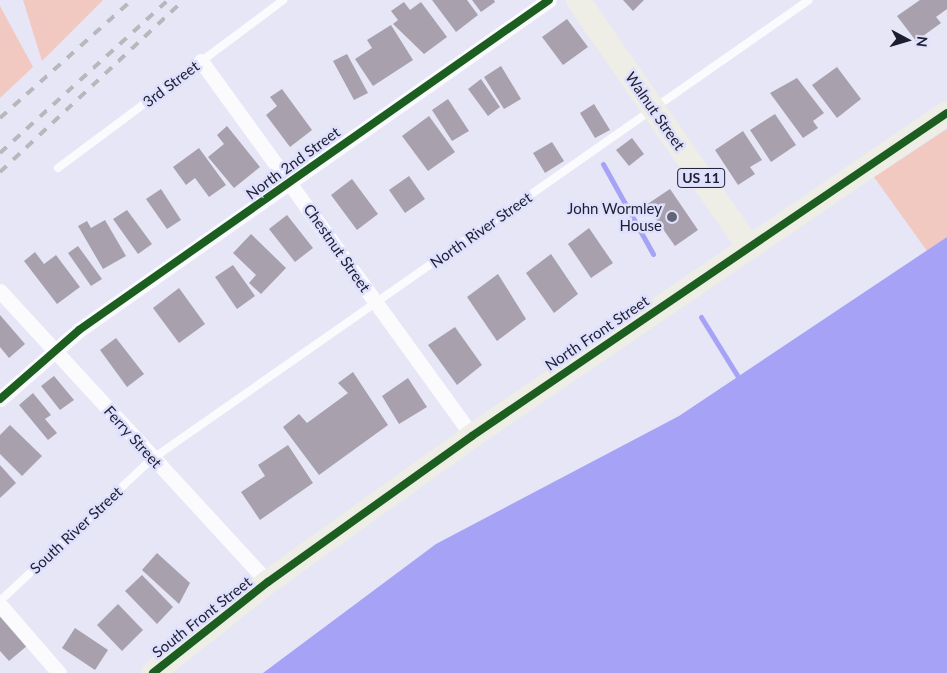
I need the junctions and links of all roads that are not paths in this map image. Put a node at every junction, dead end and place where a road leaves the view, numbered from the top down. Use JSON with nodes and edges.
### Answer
{"nodes":[{"id":1,"x":284,"y":0,"type":"edge"},
{"id":2,"x":549,"y":0,"type":"edge"},
{"id":3,"x":578,"y":0,"type":"edge"},
{"id":4,"x":809,"y":0,"type":"edge"},
{"id":5,"x":201,"y":61,"type":"junction"},
{"id":6,"x":653,"y":109,"type":"junction"},
{"id":7,"x":947,"y":114,"type":"edge"},
{"id":8,"x":58,"y":168,"type":"dead end"},
{"id":9,"x":290,"y":182,"type":"junction"},
{"id":10,"x":748,"y":247,"type":"junction"},
{"id":11,"x":0,"y":290,"type":"edge"},
{"id":12,"x":376,"y":303,"type":"junction"},
{"id":13,"x":54,"y":350,"type":"junction"},
{"id":14,"x":0,"y":399,"type":"edge"},
{"id":15,"x":472,"y":436,"type":"junction"},
{"id":16,"x":152,"y":459,"type":"junction"},
{"id":17,"x":268,"y":582,"type":"junction"},
{"id":18,"x":0,"y":601,"type":"edge"},
{"id":19,"x":0,"y":605,"type":"edge"},
{"id":20,"x":58,"y":673,"type":"edge"},
{"id":21,"x":153,"y":673,"type":"edge"}],
"edges":[{"from":1,"to":5,"type":"lane","name":"3rd Street"},
{"from":2,"to":9,"type":"street","name":"North 2nd Street"},
{"from":3,"to":6,"type":"main road","name":"Walnut Street","number":"US 11"},
{"from":4,"to":6,"type":"lane","name":"North River Street"},
{"from":5,"to":8,"type":"lane","name":"3rd Street"},
{"from":5,"to":9,"type":"street","name":"Chestnut Street"},
{"from":6,"to":10,"type":"main road","name":"Walnut Street","number":"US 11"},
{"from":6,"to":12,"type":"lane","name":"North River Street"},
{"from":7,"to":10,"type":"main road","name":"North Front Street"},
{"from":9,"to":12,"type":"street","name":"Chestnut Street"},
{"from":9,"to":13,"type":"street","name":"North 2nd Street"},
{"from":10,"to":15,"type":"main road","name":"North Front Street"},
{"from":11,"to":13,"type":"street","name":"Ferry Street"},
{"from":12,"to":15,"type":"street","name":"Chestnut Street"},
{"from":12,"to":16,"type":"lane","name":"North River Street"},
{"from":13,"to":14,"type":"street","name":"North 2nd Street"},
{"from":13,"to":16,"type":"street","name":"Ferry Street"},
{"from":15,"to":17,"type":"main road","name":"North Front Street"},
{"from":16,"to":17,"type":"street","name":"Ferry Street"},
{"from":16,"to":18,"type":"lane","name":"South River Street"},
{"from":17,"to":21,"type":"main road","name":"South Front Street"},
{"from":19,"to":20,"type":"street"}]}
